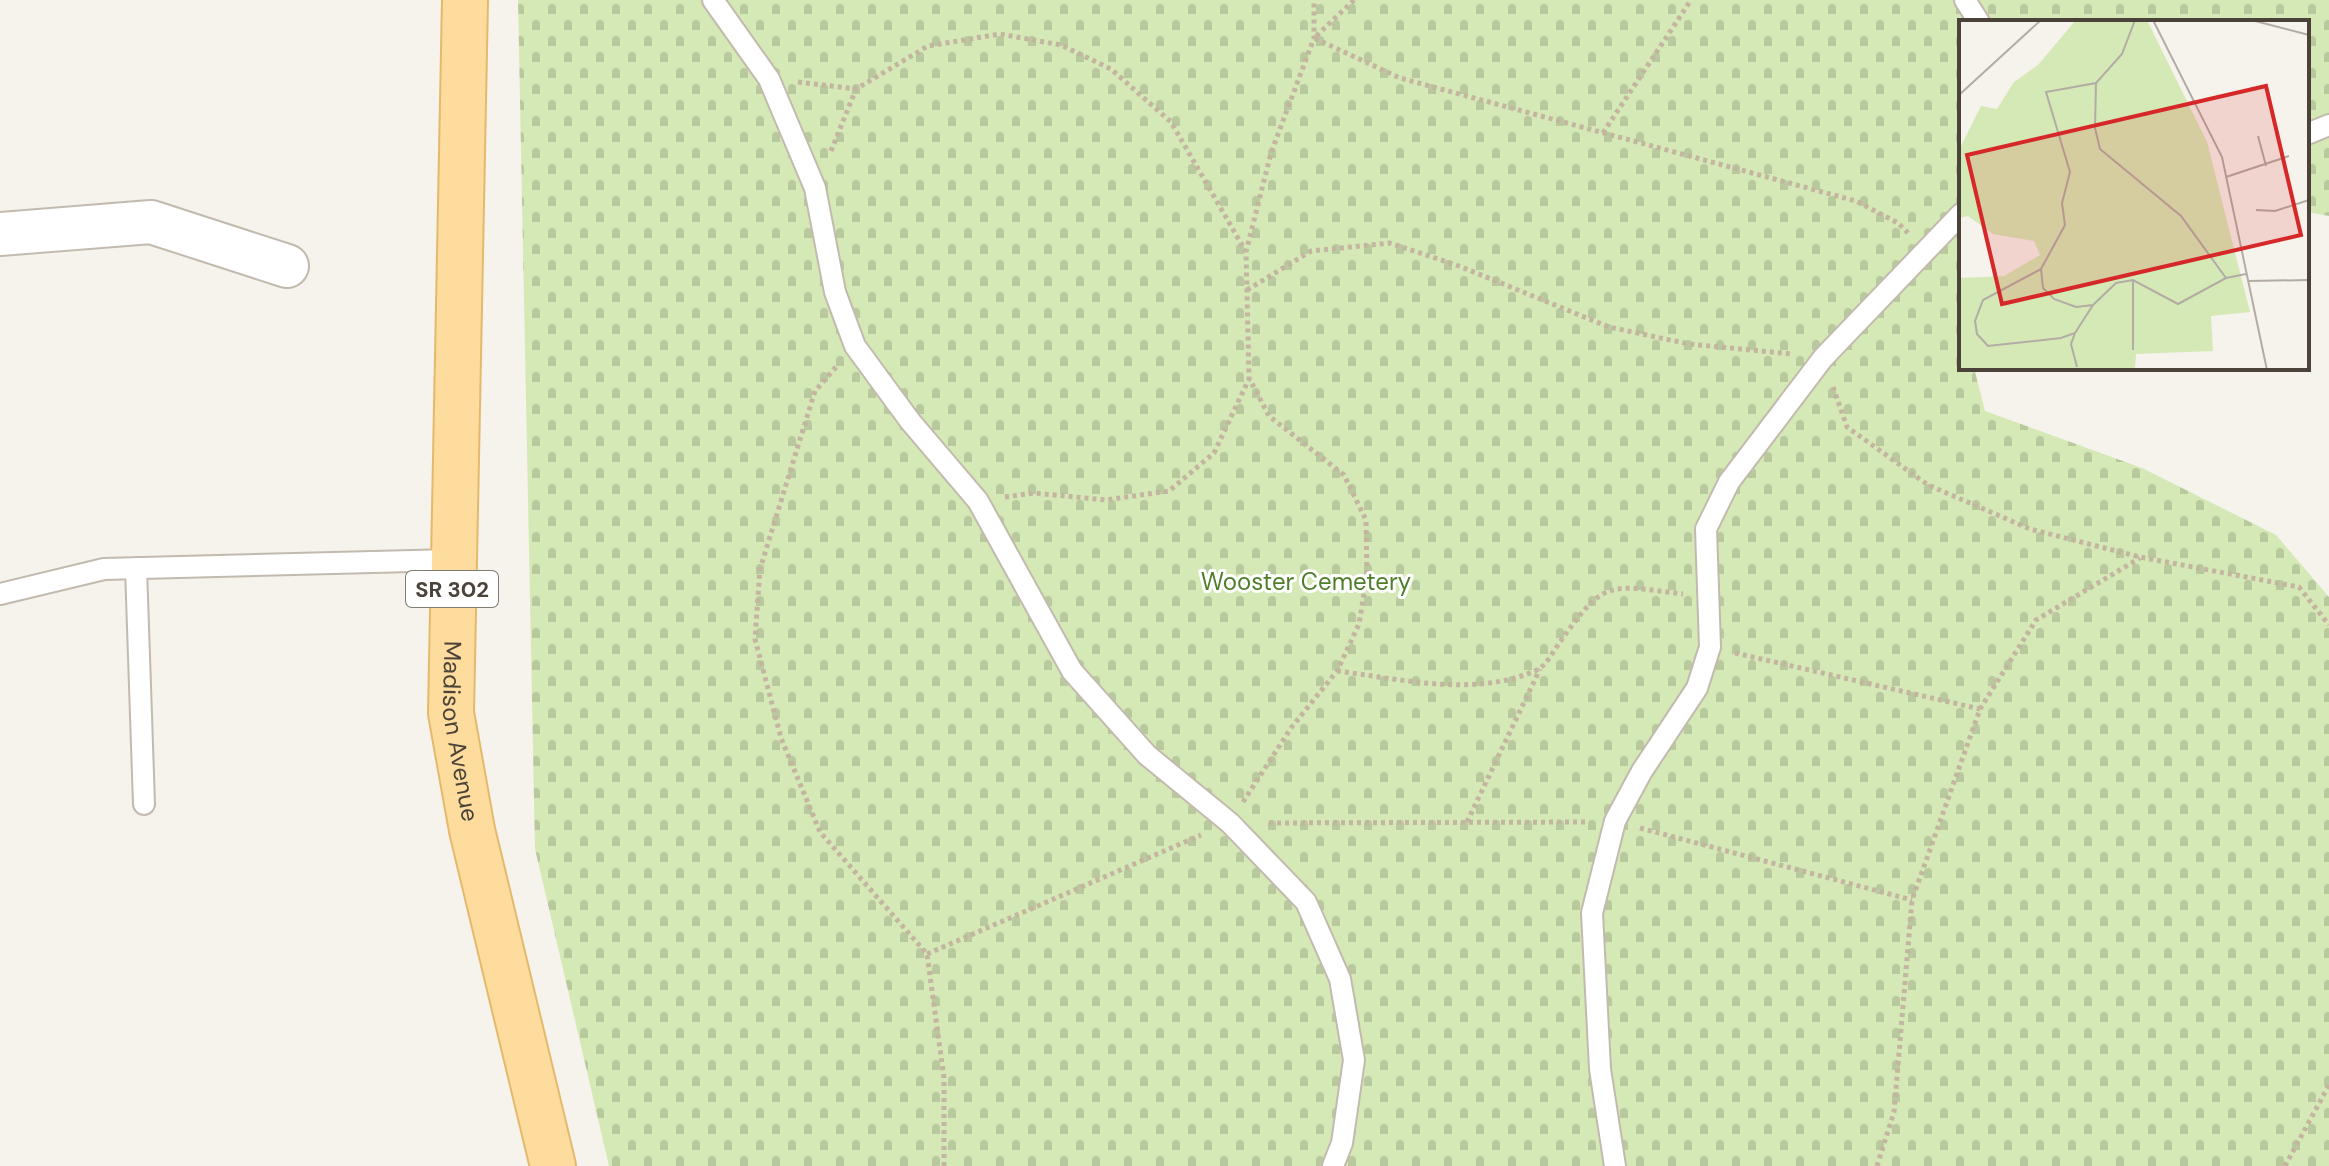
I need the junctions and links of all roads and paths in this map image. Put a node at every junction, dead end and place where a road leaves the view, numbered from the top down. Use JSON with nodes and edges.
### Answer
{"nodes":[{"id":1,"x":465,"y":0,"type":"edge"},
{"id":2,"x":713,"y":0,"type":"edge"},
{"id":3,"x":1314,"y":0,"type":"edge"},
{"id":4,"x":1354,"y":0,"type":"edge"},
{"id":5,"x":1691,"y":0,"type":"edge"},
{"id":6,"x":1965,"y":0,"type":"edge"},
{"id":7,"x":1978,"y":20,"type":"edge"},
{"id":8,"x":1314,"y":38,"type":"junction"},
{"id":9,"x":769,"y":79,"type":"junction"},
{"id":10,"x":856,"y":89,"type":"junction"},
{"id":11,"x":2329,"y":125,"type":"edge"},
{"id":12,"x":1603,"y":133,"type":"junction"},
{"id":13,"x":2309,"y":133,"type":"edge"},
{"id":14,"x":815,"y":188,"type":"junction"},
{"id":15,"x":1959,"y":216,"type":"edge"},
{"id":16,"x":0,"y":234,"type":"edge"},
{"id":17,"x":1925,"y":251,"type":"junction"},
{"id":18,"x":1246,"y":252,"type":"junction"},
{"id":19,"x":287,"y":266,"type":"dead end"},
{"id":20,"x":855,"y":346,"type":"junction"},
{"id":21,"x":1249,"y":378,"type":"junction"},
{"id":22,"x":978,"y":501,"type":"junction"},
{"id":23,"x":2140,"y":557,"type":"dead end"},
{"id":24,"x":452,"y":560,"type":"junction"},
{"id":25,"x":136,"y":568,"type":"junction"},
{"id":26,"x":0,"y":594,"type":"edge"},
{"id":27,"x":1708,"y":597,"type":"junction"},
{"id":28,"x":1710,"y":647,"type":"junction"},
{"id":29,"x":1540,"y":669,"type":"junction"},
{"id":30,"x":1337,"y":671,"type":"junction"},
{"id":31,"x":1980,"y":709,"type":"junction"},
{"id":32,"x":144,"y":804,"type":"dead end"},
{"id":33,"x":1615,"y":821,"type":"junction"},
{"id":34,"x":1467,"y":822,"type":"junction"},
{"id":35,"x":1230,"y":823,"type":"junction"},
{"id":36,"x":1912,"y":900,"type":"junction"},
{"id":37,"x":927,"y":954,"type":"junction"},
{"id":38,"x":2329,"y":1085,"type":"edge"},
{"id":39,"x":553,"y":1166,"type":"edge"},
{"id":40,"x":944,"y":1166,"type":"edge"},
{"id":41,"x":1333,"y":1166,"type":"edge"},
{"id":42,"x":1615,"y":1166,"type":"edge"},
{"id":43,"x":1877,"y":1166,"type":"edge"},
{"id":44,"x":2285,"y":1166,"type":"edge"}],
"edges":[{"from":1,"to":24,"type":"main road","name":"Madison Avenue","number":"SR 302"},
{"from":2,"to":9,"type":"lane"},
{"from":3,"to":8,"type":"path"},
{"from":4,"to":8,"type":"path"},
{"from":5,"to":12,"type":"path"},
{"from":6,"to":7,"type":"lane"},
{"from":8,"to":12,"type":"path"},
{"from":8,"to":18,"type":"path"},
{"from":9,"to":10,"type":"path"},
{"from":9,"to":14,"type":"lane"},
{"from":10,"to":14,"type":"path"},
{"from":10,"to":18,"type":"path"},
{"from":11,"to":13,"type":"lane"},
{"from":12,"to":17,"type":"path"},
{"from":14,"to":20,"type":"lane"},
{"from":15,"to":17,"type":"lane"},
{"from":16,"to":19,"type":"street"},
{"from":17,"to":27,"type":"lane"},
{"from":18,"to":21,"type":"path"},
{"from":20,"to":22,"type":"lane"},
{"from":20,"to":37,"type":"path"},
{"from":21,"to":22,"type":"path"},
{"from":21,"to":30,"type":"path"},
{"from":22,"to":35,"type":"lane"},
{"from":23,"to":31,"type":"path"},
{"from":24,"to":25,"type":"lane"},
{"from":24,"to":39,"type":"main road","name":"Madison Avenue","number":"SR 302"},
{"from":25,"to":26,"type":"lane"},
{"from":25,"to":32,"type":"lane"},
{"from":27,"to":28,"type":"lane"},
{"from":27,"to":29,"type":"path"},
{"from":28,"to":31,"type":"path"},
{"from":28,"to":33,"type":"lane"},
{"from":29,"to":30,"type":"path"},
{"from":29,"to":34,"type":"path"},
{"from":30,"to":35,"type":"path"},
{"from":31,"to":36,"type":"path"},
{"from":33,"to":34,"type":"path"},
{"from":33,"to":36,"type":"path"},
{"from":33,"to":42,"type":"lane"},
{"from":34,"to":35,"type":"path"},
{"from":35,"to":37,"type":"path"},
{"from":35,"to":41,"type":"lane"},
{"from":36,"to":43,"type":"path"},
{"from":37,"to":40,"type":"path"},
{"from":38,"to":44,"type":"path"}]}
